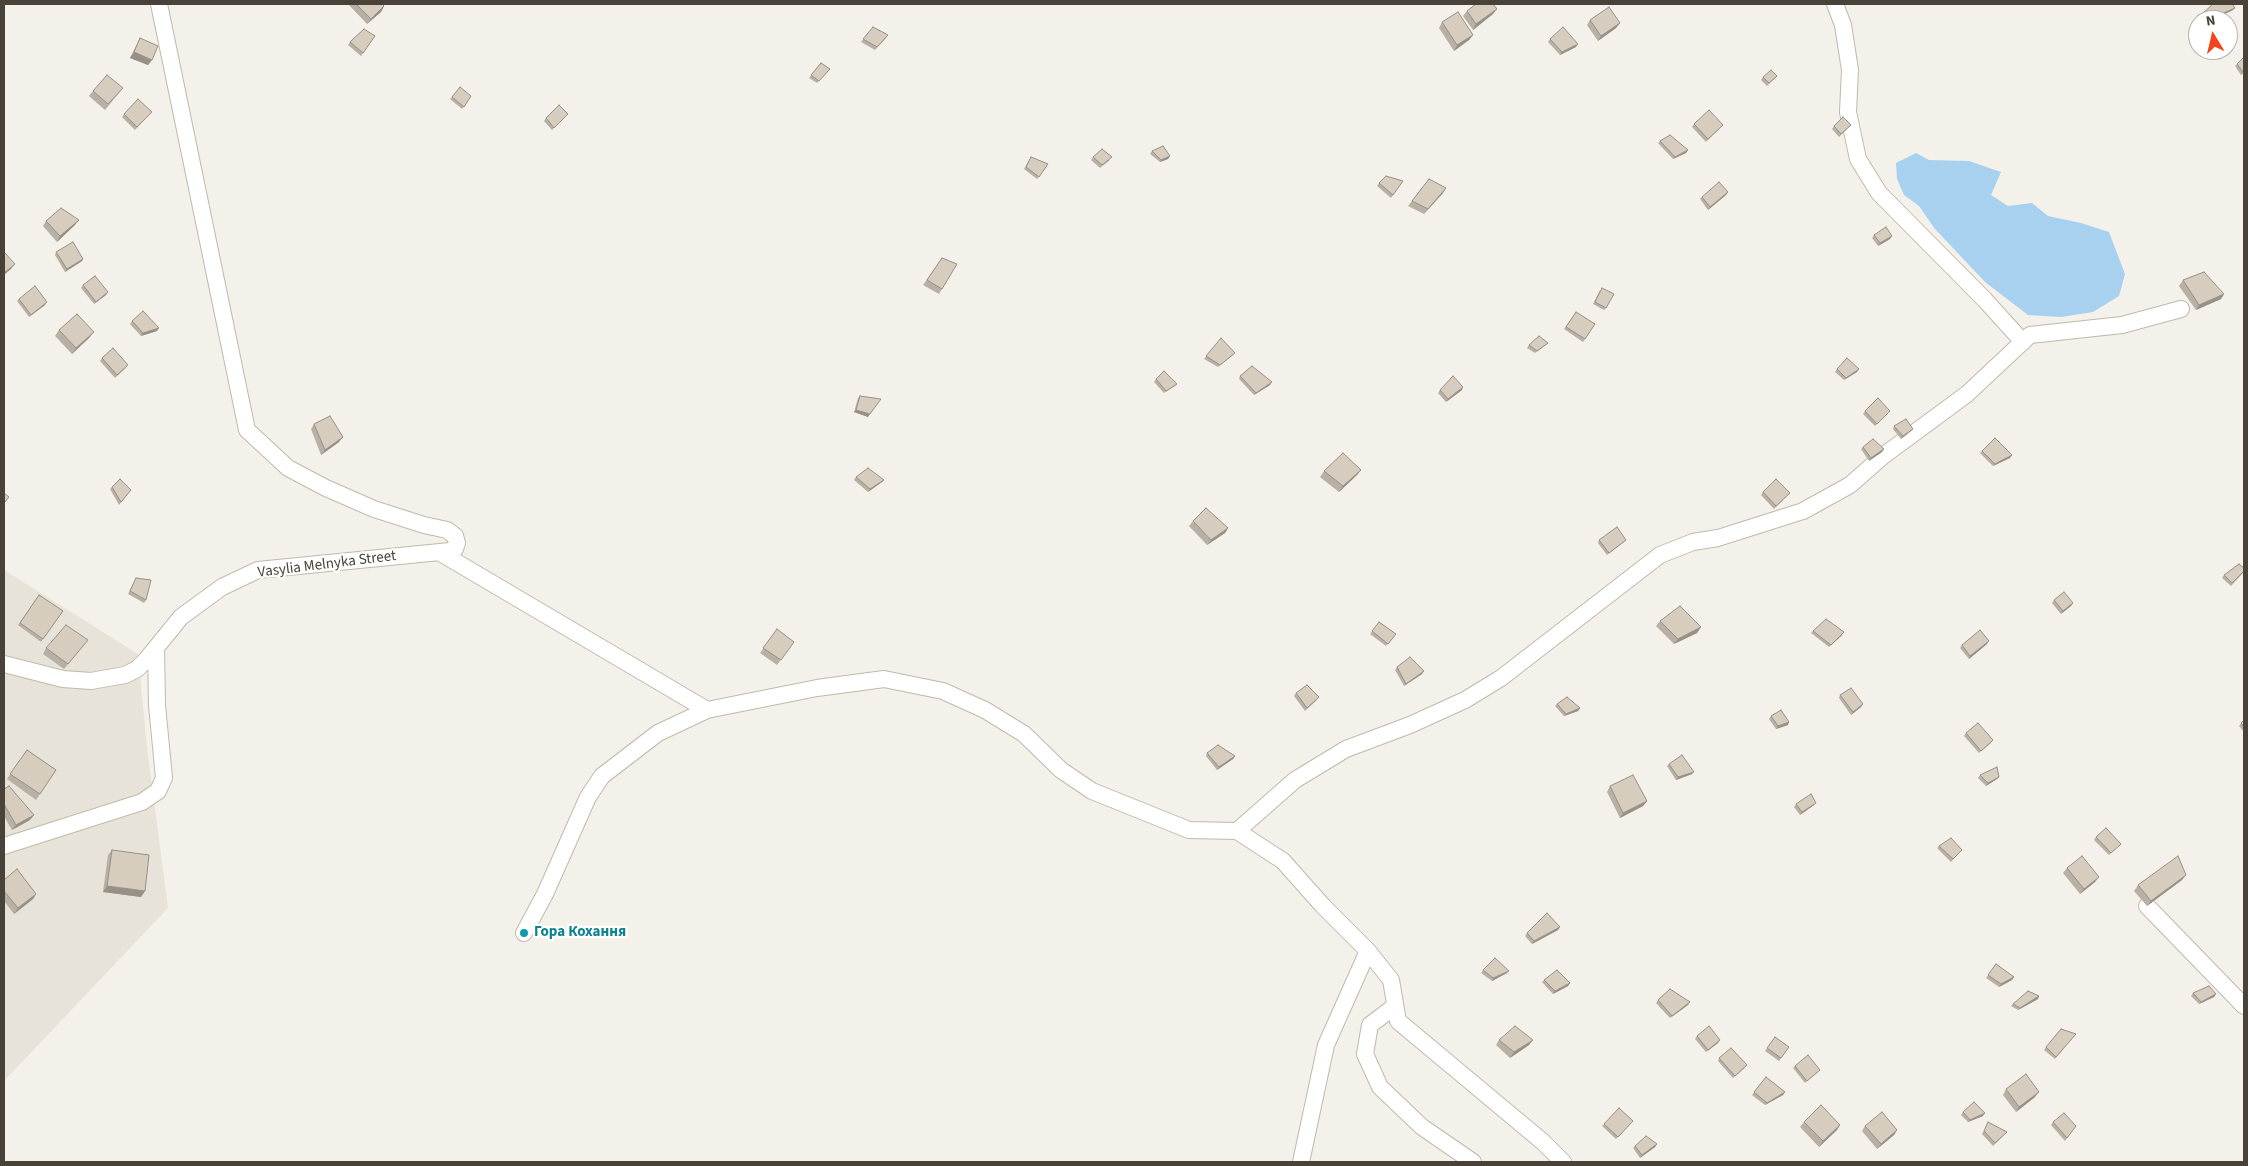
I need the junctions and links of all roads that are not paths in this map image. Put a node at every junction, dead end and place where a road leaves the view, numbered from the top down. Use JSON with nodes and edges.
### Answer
{"nodes":[{"id":1,"x":159,"y":4,"type":"edge"},
{"id":2,"x":1835,"y":4,"type":"edge"},
{"id":3,"x":2181,"y":309,"type":"dead end"},
{"id":4,"x":2023,"y":342,"type":"junction"},
{"id":5,"x":445,"y":552,"type":"junction"},
{"id":6,"x":156,"y":648,"type":"junction"},
{"id":7,"x":4,"y":664,"type":"edge"},
{"id":8,"x":707,"y":710,"type":"junction"},
{"id":9,"x":1236,"y":832,"type":"junction"},
{"id":10,"x":4,"y":846,"type":"edge"},
{"id":11,"x":2147,"y":906,"type":"edge"},
{"id":12,"x":524,"y":933,"type":"dead end"},
{"id":13,"x":1368,"y":951,"type":"junction"},
{"id":14,"x":1395,"y":1006,"type":"junction"},
{"id":15,"x":2244,"y":1006,"type":"edge"},
{"id":16,"x":1301,"y":1162,"type":"edge"},
{"id":17,"x":1473,"y":1162,"type":"edge"},
{"id":18,"x":1563,"y":1162,"type":"edge"}],
"edges":[{"from":1,"to":5,"type":"street"},
{"from":2,"to":4,"type":"street"},
{"from":3,"to":4,"type":"street"},
{"from":4,"to":9,"type":"street"},
{"from":5,"to":6,"type":"street","name":"Vasylia Melnyka Street"},
{"from":5,"to":8,"type":"street"},
{"from":6,"to":7,"type":"street","name":"Vasylia Melnyka Street"},
{"from":6,"to":10,"type":"street"},
{"from":8,"to":9,"type":"street"},
{"from":8,"to":12,"type":"street"},
{"from":9,"to":13,"type":"street"},
{"from":11,"to":15,"type":"street"},
{"from":13,"to":14,"type":"street"},
{"from":13,"to":16,"type":"street"},
{"from":14,"to":17,"type":"street"},
{"from":14,"to":18,"type":"street"}]}
